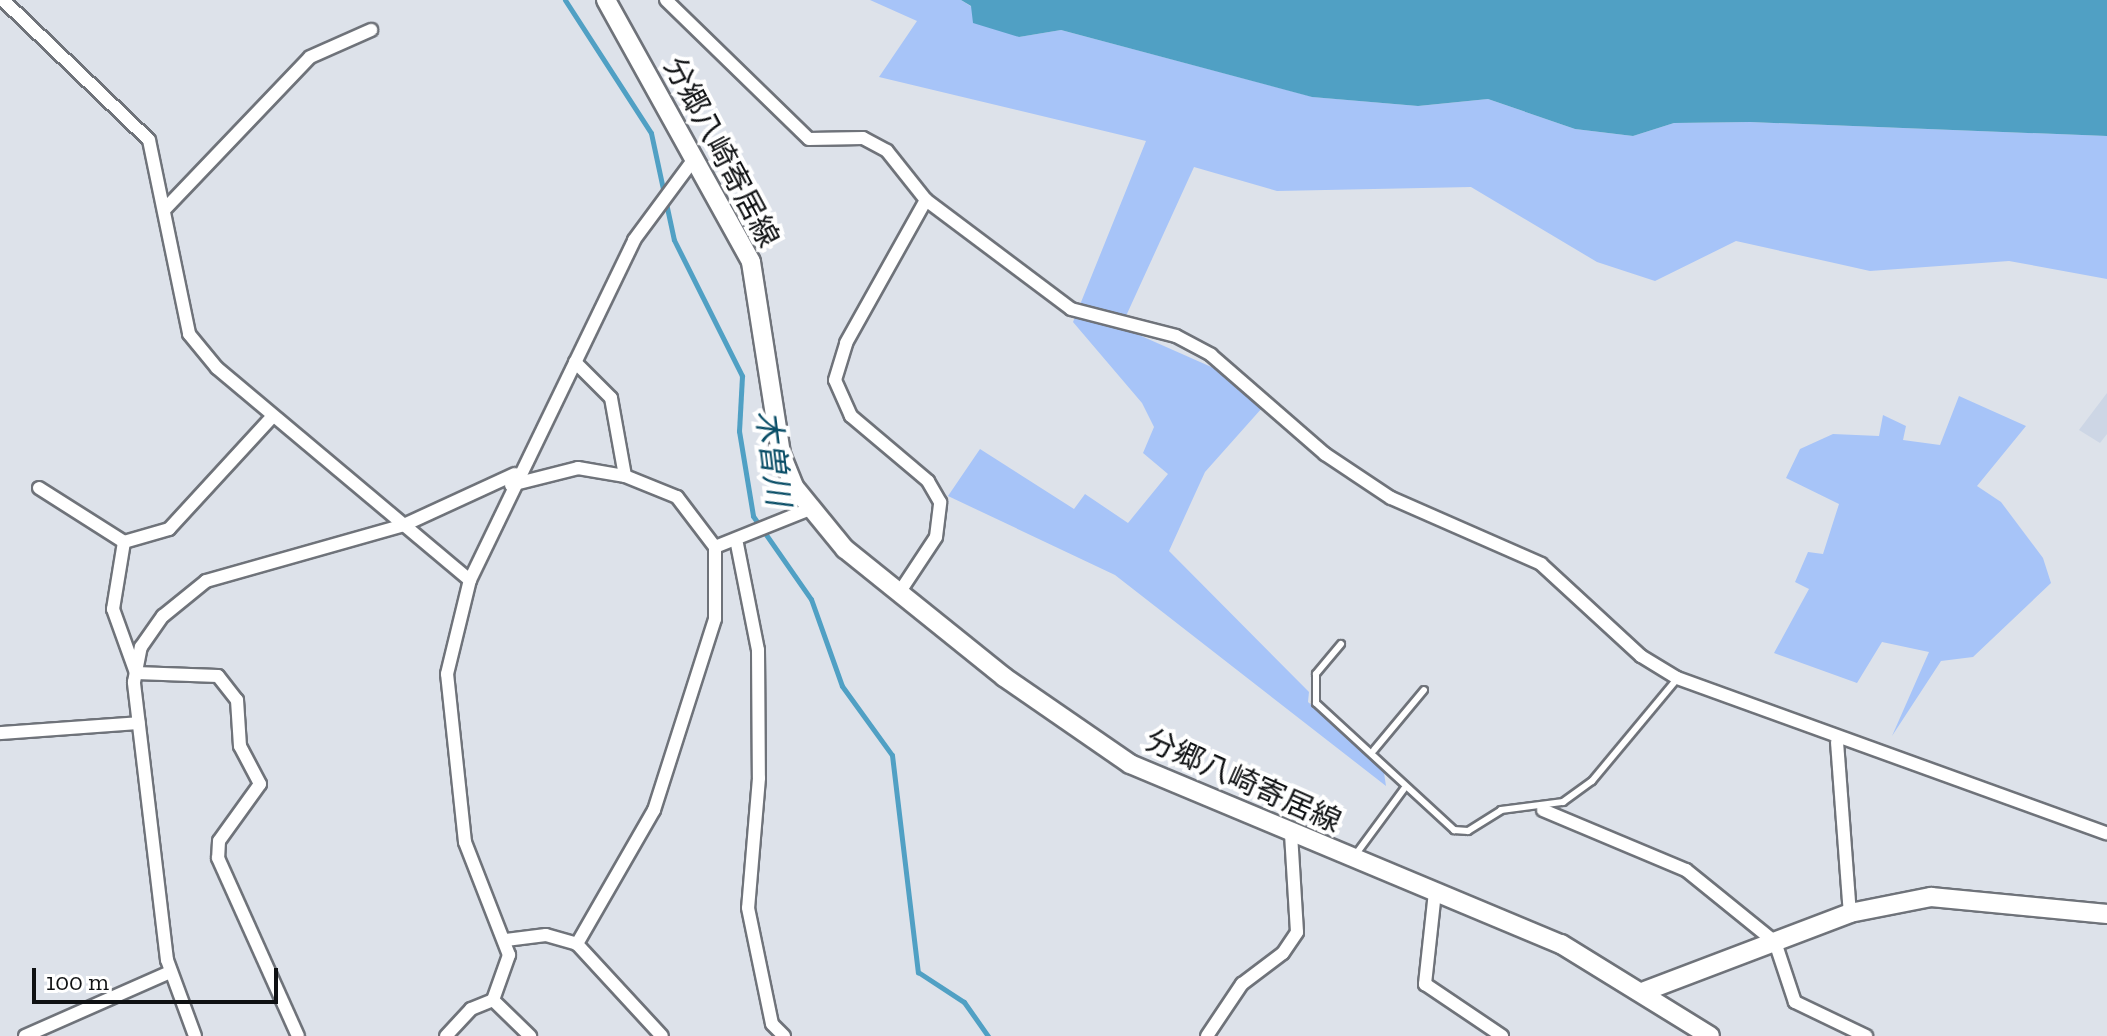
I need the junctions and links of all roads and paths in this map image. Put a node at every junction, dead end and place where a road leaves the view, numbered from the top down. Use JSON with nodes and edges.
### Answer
{"nodes":[{"id":1,"x":3,"y":0,"type":"edge"},
{"id":2,"x":606,"y":0,"type":"edge"},
{"id":3,"x":666,"y":0,"type":"edge"},
{"id":4,"x":371,"y":30,"type":"dead end"},
{"id":5,"x":694,"y":159,"type":"junction"},
{"id":6,"x":926,"y":200,"type":"junction"},
{"id":7,"x":164,"y":210,"type":"junction"},
{"id":8,"x":575,"y":362,"type":"junction"},
{"id":9,"x":272,"y":417,"type":"junction"},
{"id":10,"x":521,"y":469,"type":"junction"},
{"id":11,"x":625,"y":476,"type":"junction"},
{"id":12,"x":511,"y":485,"type":"junction"},
{"id":13,"x":39,"y":488,"type":"dead end"},
{"id":14,"x":810,"y":509,"type":"junction"},
{"id":15,"x":404,"y":525,"type":"junction"},
{"id":16,"x":743,"y":541,"type":"junction"},
{"id":17,"x":124,"y":542,"type":"junction"},
{"id":18,"x":715,"y":547,"type":"junction"},
{"id":19,"x":470,"y":580,"type":"junction"},
{"id":20,"x":899,"y":593,"type":"junction"},
{"id":21,"x":1341,"y":644,"type":"dead end"},
{"id":22,"x":136,"y":673,"type":"junction"},
{"id":23,"x":1677,"y":678,"type":"junction"},
{"id":24,"x":1424,"y":690,"type":"dead end"},
{"id":25,"x":139,"y":723,"type":"junction"},
{"id":26,"x":0,"y":733,"type":"edge"},
{"id":27,"x":1837,"y":742,"type":"junction"},
{"id":28,"x":1374,"y":750,"type":"junction"},
{"id":29,"x":1404,"y":789,"type":"junction"},
{"id":30,"x":1543,"y":810,"type":"junction"},
{"id":31,"x":1291,"y":834,"type":"junction"},
{"id":32,"x":2107,"y":834,"type":"edge"},
{"id":33,"x":1352,"y":860,"type":"junction"},
{"id":34,"x":1435,"y":892,"type":"junction"},
{"id":35,"x":1850,"y":913,"type":"junction"},
{"id":36,"x":2107,"y":914,"type":"edge"},
{"id":37,"x":506,"y":940,"type":"junction"},
{"id":38,"x":1775,"y":942,"type":"junction"},
{"id":39,"x":577,"y":944,"type":"junction"},
{"id":40,"x":170,"y":972,"type":"junction"},
{"id":41,"x":1645,"y":991,"type":"junction"},
{"id":42,"x":493,"y":1000,"type":"junction"},
{"id":43,"x":25,"y":1036,"type":"edge"},
{"id":44,"x":195,"y":1036,"type":"edge"},
{"id":45,"x":298,"y":1036,"type":"edge"},
{"id":46,"x":446,"y":1036,"type":"edge"},
{"id":47,"x":530,"y":1036,"type":"edge"},
{"id":48,"x":662,"y":1036,"type":"edge"},
{"id":49,"x":784,"y":1036,"type":"edge"},
{"id":50,"x":1207,"y":1036,"type":"edge"},
{"id":51,"x":1502,"y":1036,"type":"edge"},
{"id":52,"x":1710,"y":1036,"type":"edge"},
{"id":53,"x":1866,"y":1036,"type":"edge"}],
"edges":[{"from":1,"to":7,"type":"street"},
{"from":2,"to":5,"type":"main road","name":"分郷八崎寄居線"},
{"from":3,"to":6,"type":"street"},
{"from":4,"to":7,"type":"street"},
{"from":5,"to":8,"type":"street"},
{"from":5,"to":14,"type":"main road","name":"分郷八崎寄居線"},
{"from":6,"to":20,"type":"street"},
{"from":6,"to":23,"type":"street"},
{"from":7,"to":9,"type":"street"},
{"from":8,"to":10,"type":"street"},
{"from":8,"to":11,"type":"street"},
{"from":9,"to":15,"type":"street"},
{"from":9,"to":17,"type":"street"},
{"from":10,"to":12,"type":"street"},
{"from":10,"to":15,"type":"street"},
{"from":11,"to":12,"type":"street"},
{"from":11,"to":18,"type":"street"},
{"from":12,"to":19,"type":"street"},
{"from":13,"to":17,"type":"street"},
{"from":14,"to":16,"type":"street"},
{"from":14,"to":20,"type":"main road","name":"分郷八崎寄居線"},
{"from":15,"to":19,"type":"street"},
{"from":15,"to":22,"type":"street"},
{"from":16,"to":18,"type":"street"},
{"from":16,"to":49,"type":"street"},
{"from":17,"to":22,"type":"street"},
{"from":18,"to":39,"type":"street"},
{"from":19,"to":37,"type":"street"},
{"from":20,"to":31,"type":"main road","name":"分郷八崎寄居線"},
{"from":21,"to":28,"type":"lane"},
{"from":22,"to":25,"type":"street"},
{"from":22,"to":45,"type":"street"},
{"from":23,"to":27,"type":"street"},
{"from":23,"to":30,"type":"lane"},
{"from":24,"to":28,"type":"lane"},
{"from":25,"to":26,"type":"street"},
{"from":25,"to":40,"type":"street"},
{"from":27,"to":32,"type":"street"},
{"from":27,"to":35,"type":"street"},
{"from":28,"to":29,"type":"lane"},
{"from":29,"to":30,"type":"lane"},
{"from":29,"to":33,"type":"lane"},
{"from":30,"to":38,"type":"street"},
{"from":31,"to":33,"type":"main road","name":"分郷八崎寄居線"},
{"from":31,"to":50,"type":"street"},
{"from":33,"to":34,"type":"main road","name":"分郷八崎寄居線"},
{"from":34,"to":41,"type":"main road","name":"分郷八崎寄居線"},
{"from":34,"to":51,"type":"street"},
{"from":35,"to":36,"type":"main road"},
{"from":35,"to":38,"type":"main road"},
{"from":37,"to":39,"type":"street"},
{"from":37,"to":42,"type":"street"},
{"from":38,"to":41,"type":"main road"},
{"from":38,"to":53,"type":"street"},
{"from":39,"to":48,"type":"street"},
{"from":40,"to":43,"type":"street"},
{"from":40,"to":44,"type":"street"},
{"from":41,"to":52,"type":"main road","name":"分郷八崎寄居線"},
{"from":42,"to":46,"type":"street"},
{"from":42,"to":47,"type":"street"}]}
